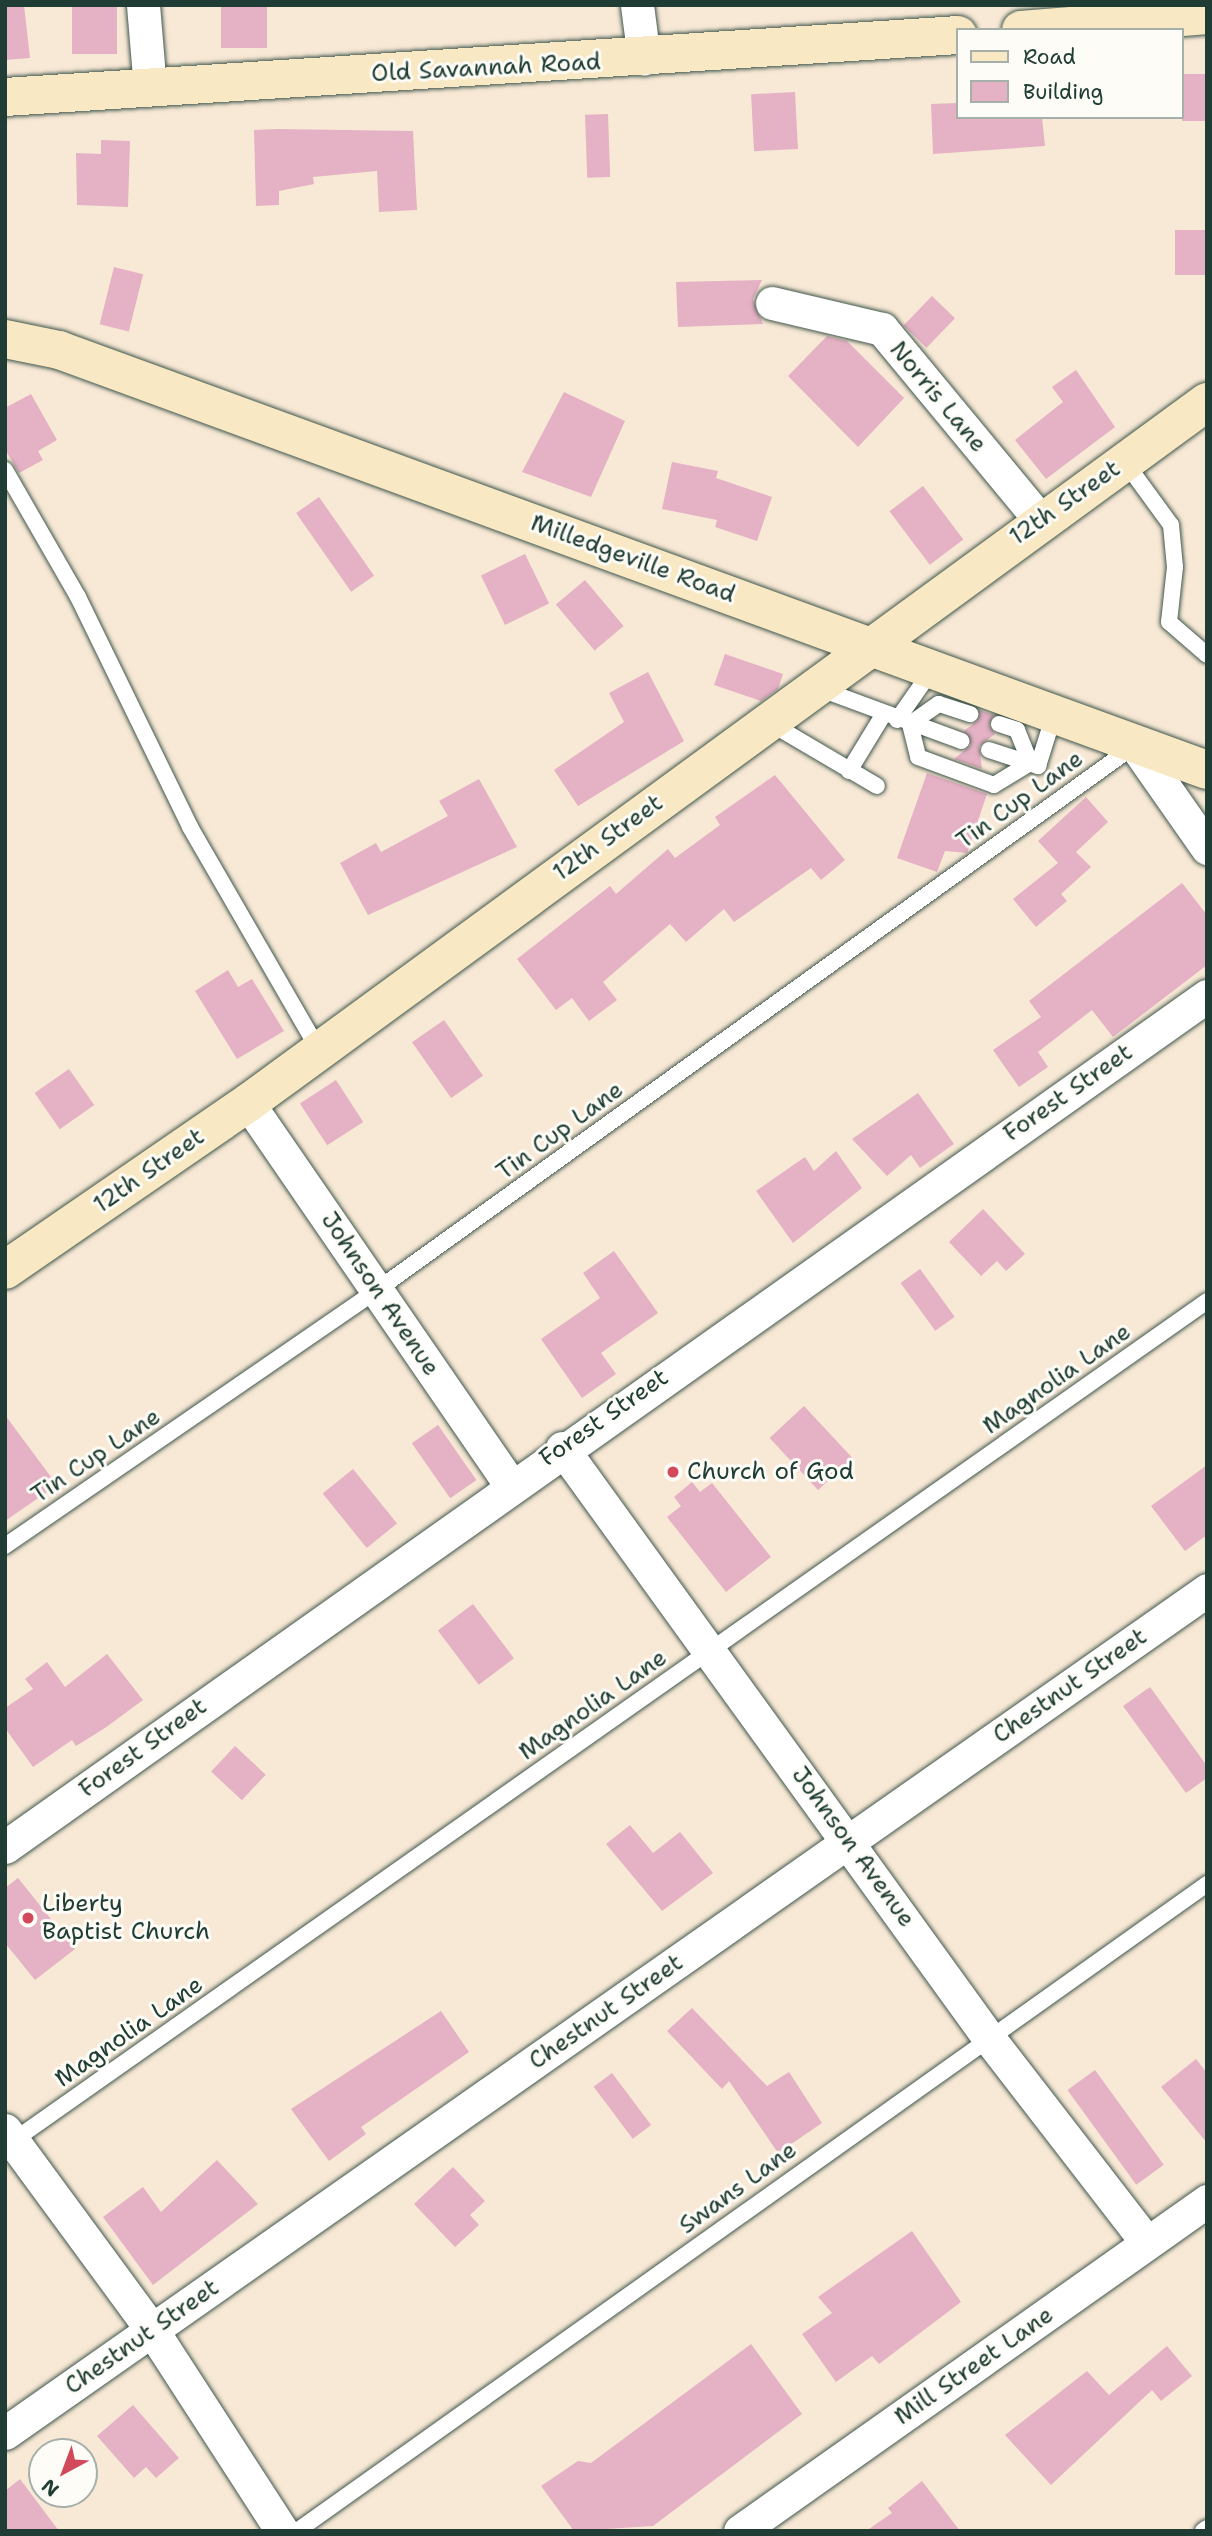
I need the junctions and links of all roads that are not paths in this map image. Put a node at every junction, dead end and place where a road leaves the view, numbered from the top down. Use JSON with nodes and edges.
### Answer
{"nodes":[{"id":1,"x":143,"y":5,"type":"edge"},
{"id":2,"x":637,"y":5,"type":"edge"},
{"id":3,"x":1136,"y":13,"type":"edge"},
{"id":4,"x":1207,"y":15,"type":"edge"},
{"id":5,"x":1044,"y":21,"type":"edge"},
{"id":6,"x":956,"y":35,"type":"edge"},
{"id":7,"x":644,"y":59,"type":"junction"},
{"id":8,"x":150,"y":88,"type":"junction"},
{"id":9,"x":8,"y":99,"type":"edge"},
{"id":10,"x":772,"y":303,"type":"dead end"},
{"id":11,"x":5,"y":318,"type":"edge"},
{"id":12,"x":5,"y":339,"type":"edge"},
{"id":13,"x":59,"y":350,"type":"junction"},
{"id":14,"x":1207,"y":402,"type":"edge"},
{"id":15,"x":1124,"y":460,"type":"junction"},
{"id":16,"x":5,"y":470,"type":"edge"},
{"id":17,"x":1040,"y":520,"type":"junction"},
{"id":18,"x":867,"y":644,"type":"junction"},
{"id":19,"x":1207,"y":655,"type":"edge"},
{"id":20,"x":933,"y":669,"type":"junction"},
{"id":21,"x":813,"y":686,"type":"junction"},
{"id":22,"x":970,"y":715,"type":"dead end"},
{"id":23,"x":1054,"y":715,"type":"junction"},
{"id":24,"x":897,"y":720,"type":"junction"},
{"id":25,"x":768,"y":721,"type":"junction"},
{"id":26,"x":999,"y":724,"type":"dead end"},
{"id":27,"x":961,"y":741,"type":"dead end"},
{"id":28,"x":1135,"y":745,"type":"junction"},
{"id":29,"x":989,"y":750,"type":"dead end"},
{"id":30,"x":1030,"y":763,"type":"junction"},
{"id":31,"x":1207,"y":770,"type":"edge"},
{"id":32,"x":849,"y":771,"type":"junction"},
{"id":33,"x":877,"y":786,"type":"dead end"},
{"id":34,"x":1207,"y":848,"type":"edge"},
{"id":35,"x":1207,"y":996,"type":"edge"},
{"id":36,"x":319,"y":1050,"type":"junction"},
{"id":37,"x":248,"y":1103,"type":"junction"},
{"id":38,"x":5,"y":1270,"type":"edge"},
{"id":39,"x":377,"y":1290,"type":"junction"},
{"id":40,"x":1207,"y":1301,"type":"edge"},
{"id":41,"x":562,"y":1448,"type":"junction"},
{"id":42,"x":511,"y":1485,"type":"junction"},
{"id":43,"x":5,"y":1546,"type":"edge"},
{"id":44,"x":1207,"y":1590,"type":"edge"},
{"id":45,"x":707,"y":1653,"type":"junction"},
{"id":46,"x":851,"y":1840,"type":"junction"},
{"id":47,"x":5,"y":1847,"type":"edge"},
{"id":48,"x":1207,"y":1884,"type":"edge"},
{"id":49,"x":988,"y":2037,"type":"junction"},
{"id":50,"x":8,"y":2139,"type":"edge"},
{"id":51,"x":1207,"y":2201,"type":"edge"},
{"id":52,"x":1147,"y":2243,"type":"junction"},
{"id":53,"x":152,"y":2330,"type":"junction"},
{"id":54,"x":5,"y":2433,"type":"edge"},
{"id":55,"x":282,"y":2531,"type":"edge"},
{"id":56,"x":297,"y":2531,"type":"edge"},
{"id":57,"x":740,"y":2531,"type":"edge"}],
"edges":[{"from":1,"to":8,"type":"street"},
{"from":2,"to":7,"type":"street"},
{"from":3,"to":4,"type":"street"},
{"from":3,"to":5,"type":"street"},
{"from":6,"to":7,"type":"street","name":"Old Savannah Road"},
{"from":7,"to":8,"type":"street","name":"Old Savannah Road"},
{"from":8,"to":9,"type":"street","name":"Old Savannah Road"},
{"from":10,"to":17,"type":"street","name":"Norris Lane"},
{"from":11,"to":13,"type":"street","name":"Milledgeville Road"},
{"from":12,"to":13,"type":"street","name":"Milledgeville Road"},
{"from":13,"to":18,"type":"street","name":"Milledgeville Road"},
{"from":14,"to":15,"type":"street","name":"12th Street"},
{"from":15,"to":17,"type":"street","name":"12th Street"},
{"from":15,"to":19,"type":"lane"},
{"from":16,"to":36,"type":"lane"},
{"from":17,"to":18,"type":"street","name":"12th Street"},
{"from":18,"to":20,"type":"street","name":"Milledgeville Road"},
{"from":18,"to":21,"type":"street","name":"12th Street"},
{"from":20,"to":23,"type":"street","name":"Milledgeville Road"},
{"from":20,"to":24,"type":"lane"},
{"from":21,"to":24,"type":"lane"},
{"from":21,"to":25,"type":"street","name":"12th Street"},
{"from":22,"to":24,"type":"lane"},
{"from":23,"to":28,"type":"street","name":"Milledgeville Road"},
{"from":23,"to":30,"type":"lane"},
{"from":24,"to":27,"type":"lane"},
{"from":24,"to":30,"type":"lane"},
{"from":24,"to":32,"type":"lane"},
{"from":25,"to":32,"type":"lane"},
{"from":25,"to":36,"type":"street","name":"12th Street"},
{"from":26,"to":30,"type":"lane"},
{"from":28,"to":31,"type":"street","name":"Milledgeville Road"},
{"from":28,"to":34,"type":"street"},
{"from":28,"to":39,"type":"lane","name":"Tin Cup Lane"},
{"from":29,"to":30,"type":"lane"},
{"from":32,"to":33,"type":"lane"},
{"from":35,"to":41,"type":"street","name":"Forest Street"},
{"from":36,"to":37,"type":"street","name":"12th Street"},
{"from":37,"to":38,"type":"street","name":"12th Street"},
{"from":37,"to":39,"type":"street","name":"Johnson Avenue"},
{"from":39,"to":42,"type":"street","name":"Johnson Avenue"},
{"from":39,"to":43,"type":"lane","name":"Tin Cup Lane"},
{"from":40,"to":45,"type":"lane","name":"Magnolia Lane"},
{"from":41,"to":42,"type":"street","name":"Forest Street"},
{"from":41,"to":45,"type":"street","name":"Johnson Avenue"},
{"from":42,"to":47,"type":"street","name":"Forest Street"},
{"from":44,"to":46,"type":"street","name":"Chestnut Street"},
{"from":45,"to":46,"type":"street","name":"Johnson Avenue"},
{"from":45,"to":50,"type":"lane","name":"Magnolia Lane"},
{"from":46,"to":49,"type":"street","name":"Johnson Avenue"},
{"from":46,"to":53,"type":"street","name":"Chestnut Street"},
{"from":48,"to":49,"type":"lane","name":"Swans Lane"},
{"from":49,"to":52,"type":"street","name":"Johnson Avenue"},
{"from":49,"to":56,"type":"lane","name":"Swans Lane"},
{"from":50,"to":53,"type":"street"},
{"from":51,"to":52,"type":"street","name":"Mill Street Lane"},
{"from":52,"to":57,"type":"street","name":"Mill Street Lane"},
{"from":53,"to":54,"type":"street","name":"Chestnut Street"},
{"from":53,"to":55,"type":"street"}]}
